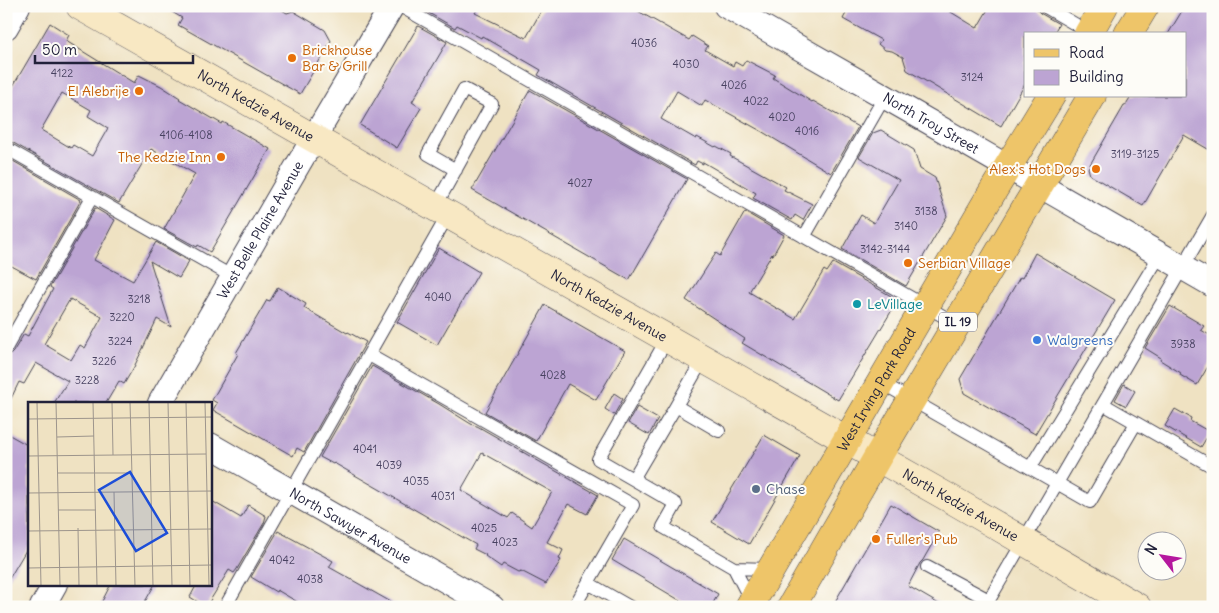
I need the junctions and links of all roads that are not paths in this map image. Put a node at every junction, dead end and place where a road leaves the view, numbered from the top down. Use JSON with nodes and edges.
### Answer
{"nodes":[{"id":1,"x":18,"y":6,"type":"edge"},
{"id":2,"x":80,"y":6,"type":"edge"},
{"id":3,"x":392,"y":6,"type":"edge"},
{"id":4,"x":400,"y":6,"type":"edge"},
{"id":5,"x":726,"y":6,"type":"edge"},
{"id":6,"x":1044,"y":6,"type":"edge"},
{"id":7,"x":1104,"y":6,"type":"edge"},
{"id":8,"x":1145,"y":6,"type":"edge"},
{"id":9,"x":6,"y":27,"type":"edge"},
{"id":10,"x":1088,"y":32,"type":"edge"},
{"id":11,"x":1091,"y":32,"type":"edge"},
{"id":12,"x":1129,"y":32,"type":"edge"},
{"id":13,"x":885,"y":96,"type":"junction"},
{"id":14,"x":1050,"y":98,"type":"edge"},
{"id":15,"x":1091,"y":98,"type":"edge"},
{"id":16,"x":314,"y":138,"type":"junction"},
{"id":17,"x":6,"y":148,"type":"edge"},
{"id":18,"x":1008,"y":168,"type":"junction"},
{"id":19,"x":456,"y":170,"type":"junction"},
{"id":20,"x":1039,"y":186,"type":"junction"},
{"id":21,"x":92,"y":197,"type":"junction"},
{"id":22,"x":442,"y":211,"type":"junction"},
{"id":23,"x":1213,"y":215,"type":"edge"},
{"id":24,"x":804,"y":236,"type":"junction"},
{"id":25,"x":1160,"y":255,"type":"junction"},
{"id":26,"x":1182,"y":267,"type":"junction"},
{"id":27,"x":233,"y":277,"type":"junction"},
{"id":28,"x":1213,"y":285,"type":"edge"},
{"id":29,"x":926,"y":306,"type":"junction"},
{"id":30,"x":957,"y":324,"type":"junction"},
{"id":31,"x":667,"y":339,"type":"junction"},
{"id":32,"x":6,"y":348,"type":"edge"},
{"id":33,"x":369,"y":355,"type":"junction"},
{"id":34,"x":703,"y":360,"type":"junction"},
{"id":35,"x":882,"y":383,"type":"junction"},
{"id":36,"x":911,"y":400,"type":"junction"},
{"id":37,"x":161,"y":402,"type":"edge"},
{"id":38,"x":1103,"y":404,"type":"junction"},
{"id":39,"x":676,"y":406,"type":"junction"},
{"id":40,"x":1136,"y":423,"type":"junction"},
{"id":41,"x":719,"y":431,"type":"dead end"},
{"id":42,"x":847,"y":441,"type":"junction"},
{"id":43,"x":211,"y":446,"type":"edge"},
{"id":44,"x":877,"y":458,"type":"junction"},
{"id":45,"x":1213,"y":467,"type":"edge"},
{"id":46,"x":1030,"y":468,"type":"junction"},
{"id":47,"x":633,"y":479,"type":"junction"},
{"id":48,"x":1057,"y":483,"type":"junction"},
{"id":49,"x":291,"y":492,"type":"junction"},
{"id":50,"x":1023,"y":541,"type":"junction"},
{"id":51,"x":927,"y":567,"type":"dead end"},
{"id":52,"x":734,"y":568,"type":"junction"},
{"id":53,"x":771,"y":569,"type":"junction"},
{"id":54,"x":588,"y":583,"type":"junction"},
{"id":55,"x":54,"y":586,"type":"edge"},
{"id":56,"x":987,"y":603,"type":"edge"},
{"id":57,"x":751,"y":605,"type":"edge"},
{"id":58,"x":42,"y":607,"type":"edge"},
{"id":59,"x":225,"y":607,"type":"edge"},
{"id":60,"x":492,"y":607,"type":"edge"},
{"id":61,"x":574,"y":607,"type":"edge"},
{"id":62,"x":630,"y":607,"type":"edge"},
{"id":63,"x":791,"y":607,"type":"edge"},
{"id":64,"x":1137,"y":607,"type":"edge"}],
"edges":[{"from":1,"to":9,"type":"street"},
{"from":2,"to":16,"type":"main road","name":"North Kedzie Avenue"},
{"from":3,"to":16,"type":"street","name":"West Belle Plaine Avenue"},
{"from":4,"to":24,"type":"lane"},
{"from":5,"to":13,"type":"street","name":"North Troy Street"},
{"from":6,"to":10,"type":"lane"},
{"from":7,"to":11,"type":"main road"},
{"from":8,"to":12,"type":"main road"},
{"from":13,"to":18,"type":"street","name":"North Troy Street"},
{"from":13,"to":24,"type":"lane"},
{"from":14,"to":18,"type":"main road","name":"West Irving Park Road","number":"IL 19"},
{"from":15,"to":20,"type":"main road","number":"IL 19"},
{"from":16,"to":22,"type":"main road","name":"North Kedzie Avenue"},
{"from":16,"to":27,"type":"street","name":"West Belle Plaine Avenue"},
{"from":17,"to":21,"type":"lane"},
{"from":18,"to":20,"type":"street","name":"North Troy Street"},
{"from":18,"to":29,"type":"main road","name":"West Irving Park Road","number":"IL 19"},
{"from":19,"to":19,"type":"lane"},
{"from":19,"to":22,"type":"lane"},
{"from":20,"to":25,"type":"street","name":"North Troy Street"},
{"from":20,"to":30,"type":"main road","number":"IL 19"},
{"from":21,"to":27,"type":"lane"},
{"from":21,"to":32,"type":"lane"},
{"from":22,"to":31,"type":"main road","name":"North Kedzie Avenue"},
{"from":22,"to":33,"type":"lane"},
{"from":23,"to":26,"type":"lane"},
{"from":24,"to":29,"type":"lane"},
{"from":25,"to":26,"type":"street","name":"North Troy Street"},
{"from":25,"to":46,"type":"lane"},
{"from":26,"to":28,"type":"street","name":"North Troy Street"},
{"from":26,"to":38,"type":"lane"},
{"from":27,"to":37,"type":"street","name":"West Belle Plaine Avenue"},
{"from":29,"to":30,"type":"lane"},
{"from":29,"to":35,"type":"main road","name":"West Irving Park Road","number":"IL 19"},
{"from":30,"to":36,"type":"main road","number":"IL 19"},
{"from":31,"to":34,"type":"main road","name":"North Kedzie Avenue"},
{"from":31,"to":47,"type":"lane"},
{"from":33,"to":49,"type":"lane"},
{"from":33,"to":54,"type":"lane"},
{"from":34,"to":39,"type":"lane"},
{"from":34,"to":42,"type":"main road","name":"North Kedzie Avenue"},
{"from":35,"to":36,"type":"lane"},
{"from":35,"to":42,"type":"main road","name":"West Irving Park Road","number":"IL 19"},
{"from":36,"to":44,"type":"main road","number":"IL 19"},
{"from":36,"to":46,"type":"lane"},
{"from":38,"to":40,"type":"lane"},
{"from":38,"to":48,"type":"lane"},
{"from":39,"to":41,"type":"lane"},
{"from":39,"to":47,"type":"lane"},
{"from":40,"to":45,"type":"lane"},
{"from":40,"to":48,"type":"lane"},
{"from":42,"to":44,"type":"main road","name":"North Kedzie Avenue"},
{"from":42,"to":53,"type":"main road","name":"West Irving Park Road","number":"IL 19"},
{"from":43,"to":49,"type":"street","name":"North Sawyer Avenue"},
{"from":44,"to":50,"type":"main road","name":"North Kedzie Avenue"},
{"from":44,"to":63,"type":"main road","number":"IL 19"},
{"from":46,"to":48,"type":"lane"},
{"from":47,"to":52,"type":"lane"},
{"from":48,"to":50,"type":"lane"},
{"from":49,"to":59,"type":"lane"},
{"from":49,"to":60,"type":"street","name":"North Sawyer Avenue"},
{"from":50,"to":56,"type":"lane"},
{"from":50,"to":64,"type":"main road","name":"North Kedzie Avenue"},
{"from":51,"to":56,"type":"lane"},
{"from":52,"to":53,"type":"lane"},
{"from":52,"to":57,"type":"lane"},
{"from":53,"to":57,"type":"main road","name":"West Irving Park Road","number":"IL 19"},
{"from":54,"to":61,"type":"lane"},
{"from":54,"to":62,"type":"lane"},
{"from":55,"to":58,"type":"street"}]}
